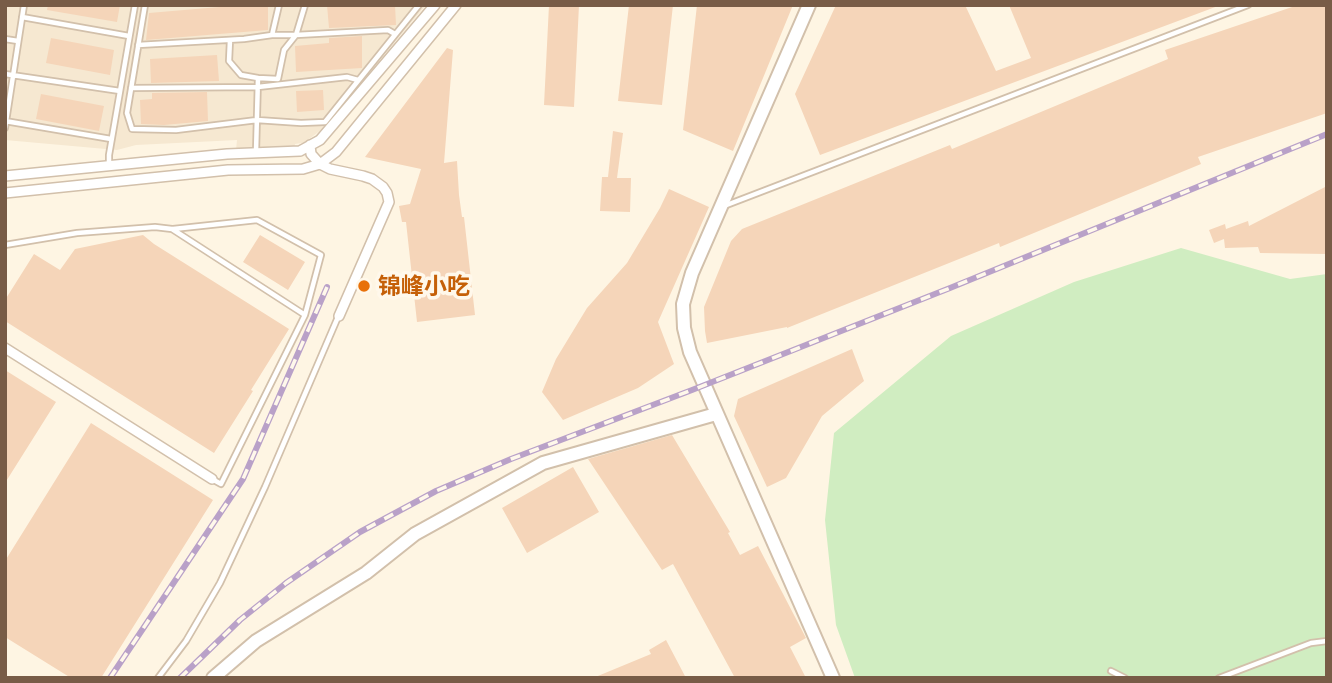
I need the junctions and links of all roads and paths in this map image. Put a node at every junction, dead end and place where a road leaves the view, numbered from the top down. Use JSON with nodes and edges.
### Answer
{"nodes":[{"id":1,"x":24,"y":5,"type":"edge"},
{"id":2,"x":135,"y":5,"type":"edge"},
{"id":3,"x":145,"y":5,"type":"edge"},
{"id":4,"x":279,"y":5,"type":"edge"},
{"id":5,"x":305,"y":5,"type":"edge"},
{"id":6,"x":419,"y":5,"type":"edge"},
{"id":7,"x":435,"y":5,"type":"edge"},
{"id":8,"x":456,"y":5,"type":"edge"},
{"id":9,"x":809,"y":5,"type":"edge"},
{"id":10,"x":1248,"y":5,"type":"edge"},
{"id":11,"x":22,"y":17,"type":"junction"},
{"id":12,"x":395,"y":34,"type":"junction"},
{"id":13,"x":272,"y":35,"type":"junction"},
{"id":14,"x":296,"y":35,"type":"junction"},
{"id":15,"x":129,"y":36,"type":"junction"},
{"id":16,"x":5,"y":39,"type":"edge"},
{"id":17,"x":230,"y":40,"type":"junction"},
{"id":18,"x":18,"y":41,"type":"junction"},
{"id":19,"x":138,"y":45,"type":"junction"},
{"id":20,"x":5,"y":74,"type":"edge"},
{"id":21,"x":13,"y":75,"type":"junction"},
{"id":22,"x":258,"y":78,"type":"junction"},
{"id":23,"x":358,"y":80,"type":"junction"},
{"id":24,"x":258,"y":87,"type":"junction"},
{"id":25,"x":131,"y":88,"type":"junction"},
{"id":26,"x":120,"y":91,"type":"junction"},
{"id":27,"x":257,"y":120,"type":"junction"},
{"id":28,"x":6,"y":121,"type":"edge"},
{"id":29,"x":5,"y":128,"type":"edge"},
{"id":30,"x":111,"y":139,"type":"junction"},
{"id":31,"x":310,"y":145,"type":"junction"},
{"id":32,"x":256,"y":152,"type":"junction"},
{"id":33,"x":320,"y":164,"type":"junction"},
{"id":34,"x":109,"y":166,"type":"junction"},
{"id":35,"x":303,"y":169,"type":"junction"},
{"id":36,"x":330,"y":169,"type":"junction"},
{"id":37,"x":5,"y":176,"type":"edge"},
{"id":38,"x":5,"y":193,"type":"edge"},
{"id":39,"x":720,"y":208,"type":"junction"},
{"id":40,"x":172,"y":229,"type":"junction"},
{"id":41,"x":5,"y":245,"type":"edge"},
{"id":42,"x":305,"y":315,"type":"junction"},
{"id":43,"x":339,"y":316,"type":"joint"},
{"id":44,"x":5,"y":348,"type":"edge"},
{"id":45,"x":716,"y":414,"type":"junction"},
{"id":46,"x":212,"y":479,"type":"joint"},
{"id":47,"x":1327,"y":641,"type":"edge"},
{"id":48,"x":1111,"y":671,"type":"dead end"},
{"id":49,"x":158,"y":678,"type":"edge"},
{"id":50,"x":213,"y":678,"type":"edge"},
{"id":51,"x":833,"y":678,"type":"edge"},
{"id":52,"x":1125,"y":678,"type":"edge"},
{"id":53,"x":1219,"y":678,"type":"edge"}],
"edges":[{"from":1,"to":11,"type":"lane"},
{"from":2,"to":15,"type":"lane"},
{"from":3,"to":19,"type":"lane"},
{"from":4,"to":13,"type":"lane"},
{"from":5,"to":14,"type":"lane"},
{"from":6,"to":12,"type":"lane"},
{"from":7,"to":31,"type":"street"},
{"from":8,"to":33,"type":"street"},
{"from":9,"to":39,"type":"street"},
{"from":10,"to":39,"type":"lane"},
{"from":11,"to":15,"type":"lane"},
{"from":11,"to":18,"type":"lane"},
{"from":12,"to":14,"type":"lane"},
{"from":12,"to":23,"type":"lane"},
{"from":13,"to":14,"type":"lane"},
{"from":13,"to":17,"type":"lane"},
{"from":14,"to":22,"type":"lane"},
{"from":15,"to":26,"type":"lane"},
{"from":16,"to":18,"type":"lane"},
{"from":17,"to":19,"type":"lane"},
{"from":17,"to":22,"type":"lane"},
{"from":18,"to":21,"type":"lane"},
{"from":19,"to":25,"type":"lane"},
{"from":20,"to":21,"type":"lane"},
{"from":21,"to":26,"type":"lane"},
{"from":21,"to":28,"type":"lane"},
{"from":22,"to":24,"type":"lane"},
{"from":23,"to":24,"type":"lane"},
{"from":23,"to":27,"type":"lane"},
{"from":24,"to":25,"type":"lane"},
{"from":24,"to":27,"type":"lane"},
{"from":25,"to":27,"type":"lane"},
{"from":26,"to":30,"type":"lane"},
{"from":27,"to":32,"type":"lane"},
{"from":28,"to":29,"type":"lane"},
{"from":28,"to":30,"type":"lane"},
{"from":30,"to":34,"type":"lane"},
{"from":31,"to":32,"type":"street"},
{"from":31,"to":33,"type":"street"},
{"from":32,"to":34,"type":"street"},
{"from":33,"to":35,"type":"street"},
{"from":33,"to":36,"type":"street"},
{"from":34,"to":37,"type":"street"},
{"from":35,"to":36,"type":"street"},
{"from":35,"to":38,"type":"street"},
{"from":36,"to":43,"type":"street"},
{"from":39,"to":45,"type":"street"},
{"from":40,"to":41,"type":"lane"},
{"from":40,"to":42,"type":"lane"},
{"from":40,"to":42,"type":"lane"},
{"from":42,"to":46,"type":"lane"},
{"from":43,"to":49,"type":"lane"},
{"from":44,"to":46,"type":"street"},
{"from":45,"to":50,"type":"street"},
{"from":45,"to":51,"type":"street"},
{"from":47,"to":53,"type":"lane"},
{"from":48,"to":52,"type":"lane"}]}
